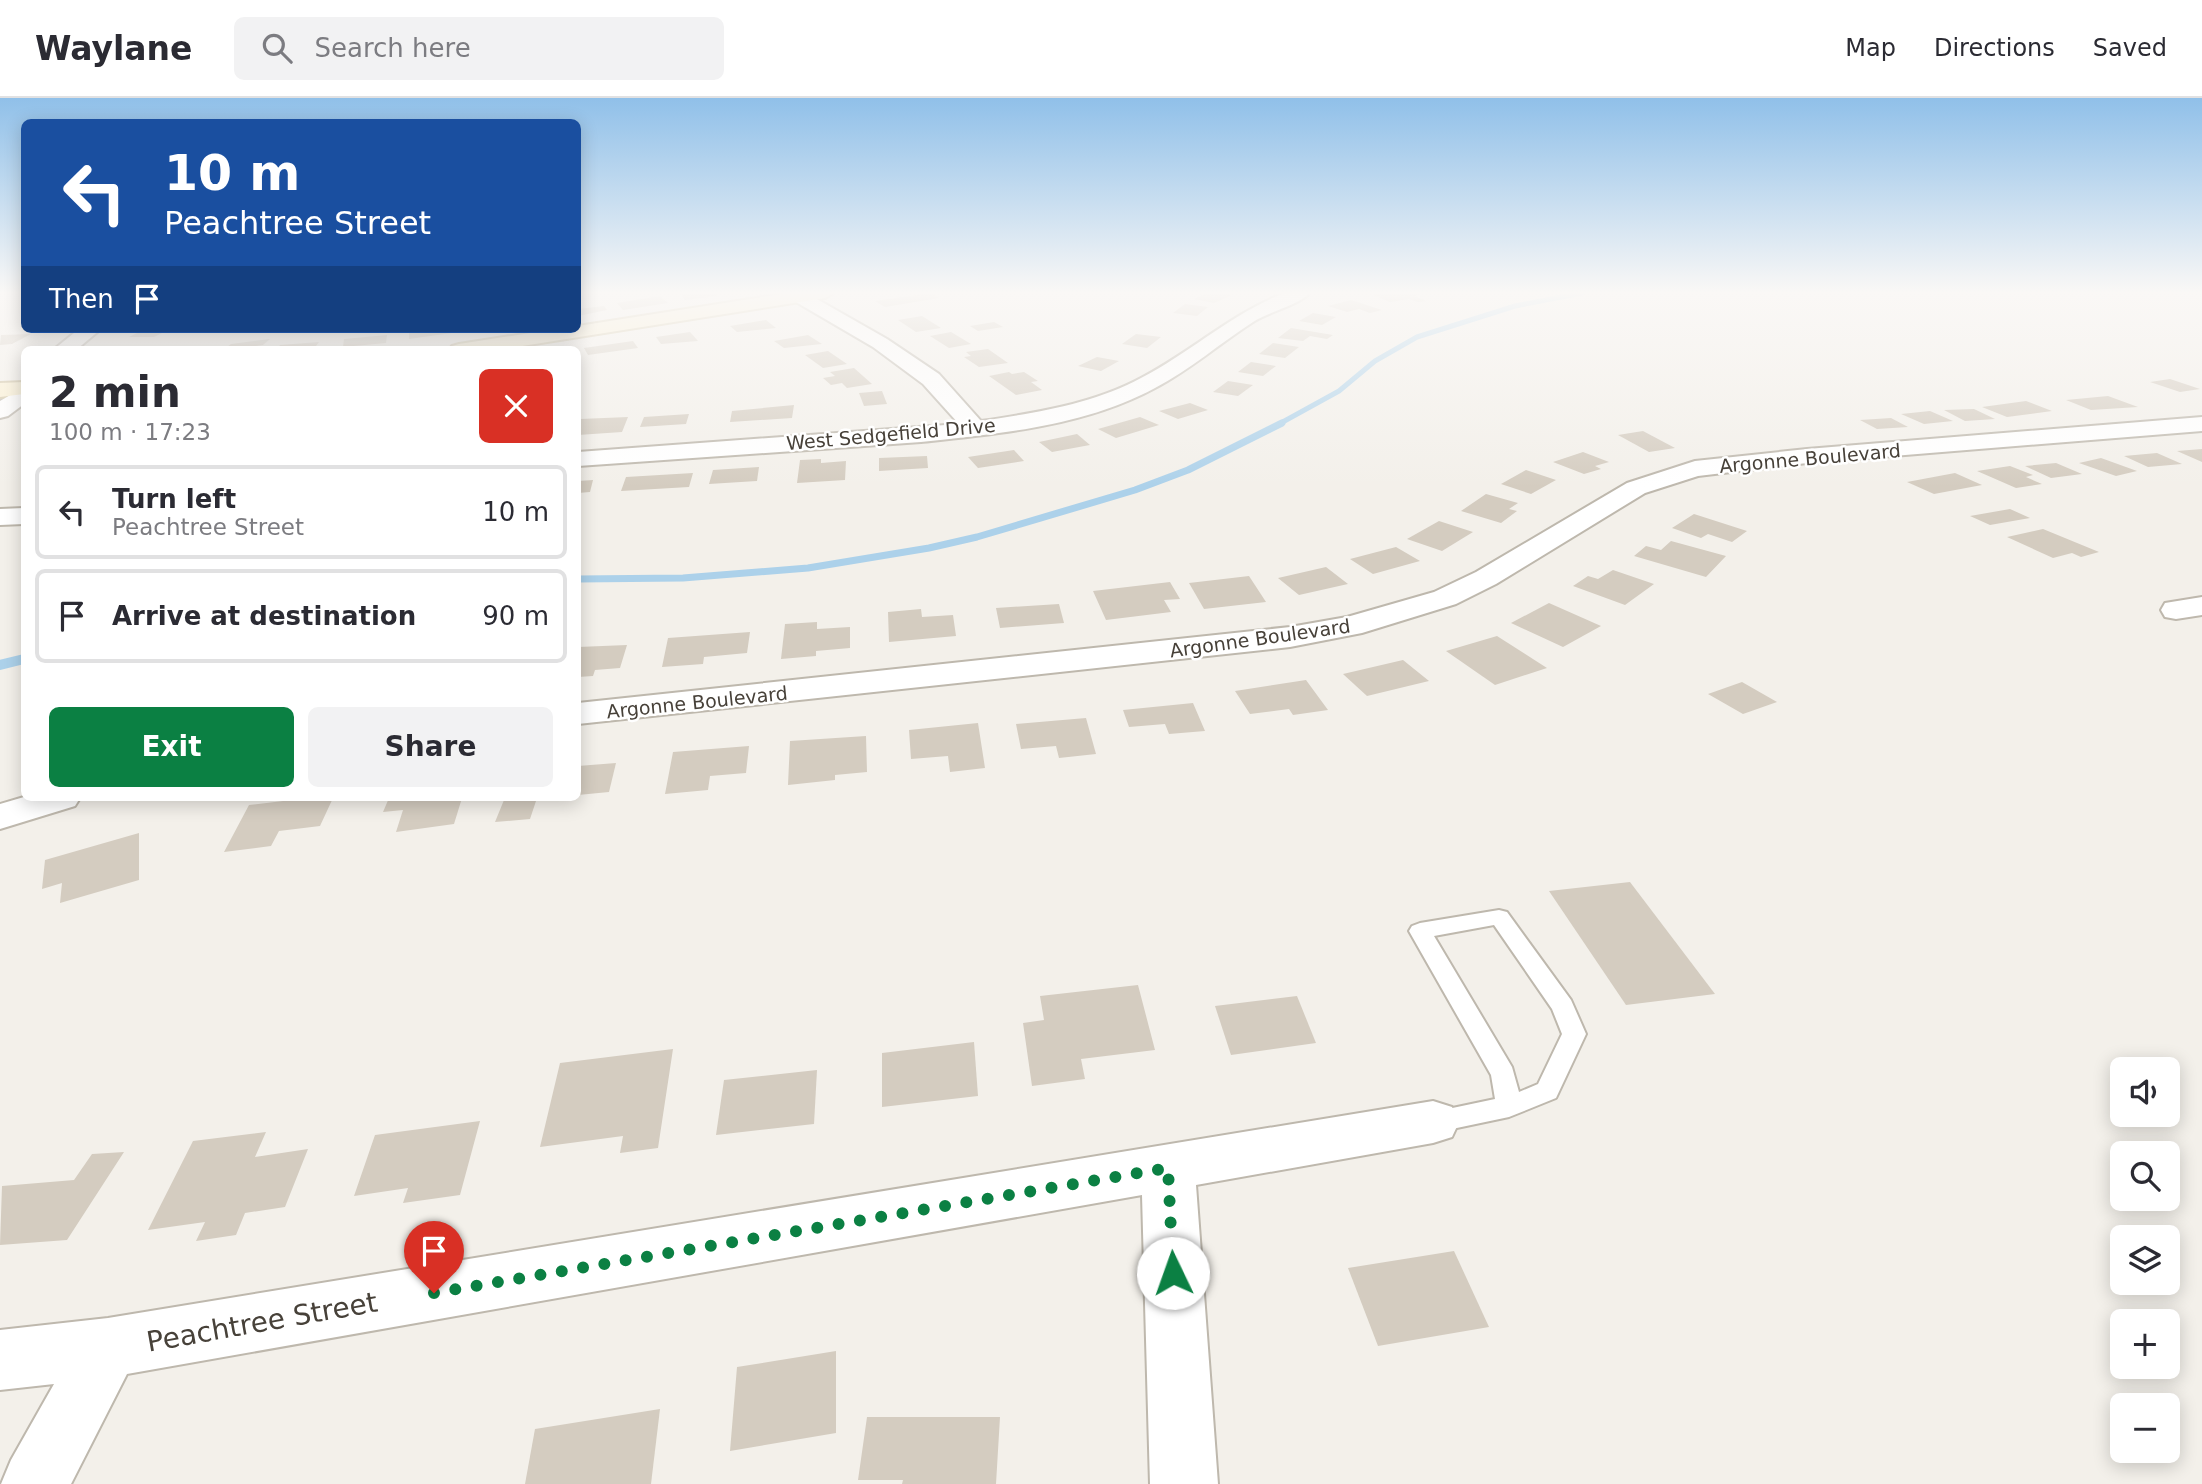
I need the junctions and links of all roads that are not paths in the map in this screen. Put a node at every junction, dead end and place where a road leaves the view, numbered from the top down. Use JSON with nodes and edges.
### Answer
{"nodes":[{"id":1,"x":900,"y":358,"type":"edge"},
{"id":2,"x":1189,"y":358,"type":"edge"},
{"id":3,"x":21,"y":388,"type":"edge"},
{"id":4,"x":0,"y":390,"type":"edge"},
{"id":5,"x":21,"y":396,"type":"edge"},
{"id":6,"x":0,"y":411,"type":"edge"},
{"id":7,"x":2202,"y":424,"type":"edge"},
{"id":8,"x":976,"y":429,"type":"junction"},
{"id":9,"x":581,"y":459,"type":"edge"},
{"id":10,"x":21,"y":516,"type":"edge"},
{"id":11,"x":0,"y":517,"type":"edge"},
{"id":12,"x":581,"y":714,"type":"edge"},
{"id":13,"x":51,"y":801,"type":"edge"},
{"id":14,"x":0,"y":817,"type":"edge"},
{"id":15,"x":1509,"y":1107,"type":"junction"},
{"id":16,"x":1433,"y":1122,"type":"joint"},
{"id":17,"x":1168,"y":1168,"type":"junction"},
{"id":18,"x":108,"y":1348,"type":"junction"},
{"id":19,"x":0,"y":1360,"type":"edge"},
{"id":20,"x":35,"y":1484,"type":"edge"},
{"id":21,"x":1184,"y":1484,"type":"edge"}],
"edges":[{"from":1,"to":8,"type":"street"},
{"from":2,"to":8,"type":"street","name":"West Sedgefield Drive"},
{"from":3,"to":4,"type":"street"},
{"from":5,"to":6,"type":"street"},
{"from":7,"to":12,"type":"street","name":"Argonne Boulevard"},
{"from":8,"to":9,"type":"street","name":"West Sedgefield Drive"},
{"from":10,"to":11,"type":"street"},
{"from":13,"to":14,"type":"street"},
{"from":15,"to":15,"type":"lane"},
{"from":15,"to":16,"type":"lane"},
{"from":16,"to":17,"type":"street","name":"Peachtree Street"},
{"from":17,"to":18,"type":"street","name":"Peachtree Street"},
{"from":17,"to":21,"type":"street"},
{"from":18,"to":19,"type":"street","name":"Peachtree Street"},
{"from":18,"to":20,"type":"street"}]}
